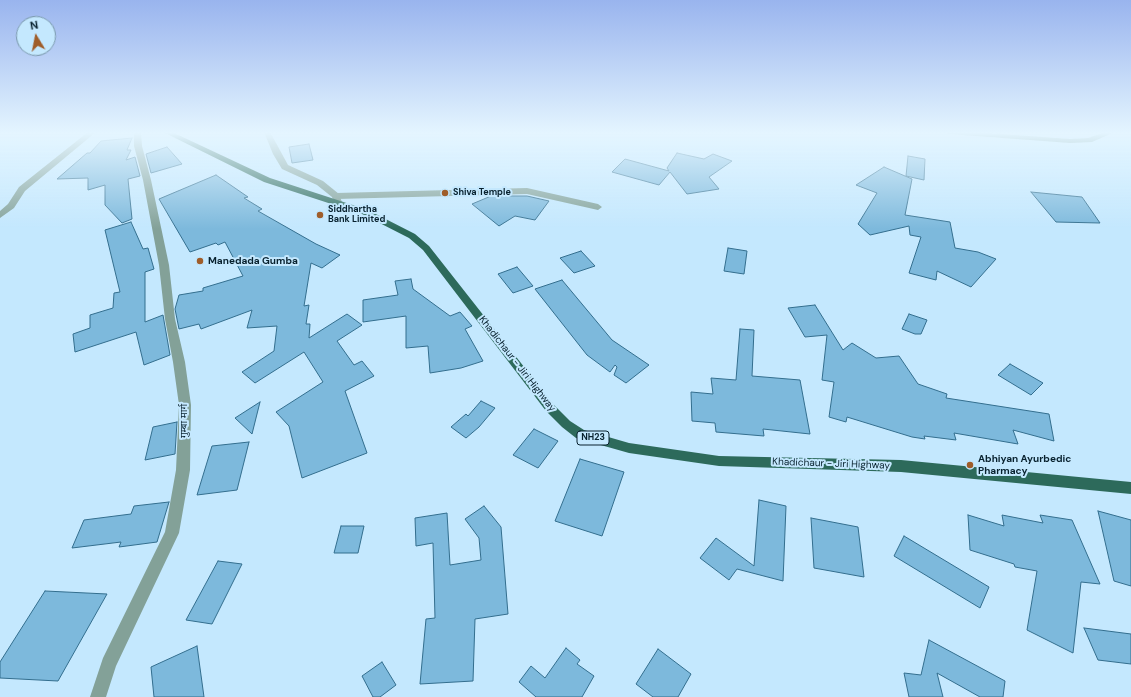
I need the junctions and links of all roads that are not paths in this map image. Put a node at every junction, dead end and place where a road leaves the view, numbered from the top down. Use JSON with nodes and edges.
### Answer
{"nodes":[{"id":1,"x":52,"y":165,"type":"edge"},
{"id":2,"x":143,"y":165,"type":"edge"},
{"id":3,"x":235,"y":165,"type":"edge"},
{"id":4,"x":283,"y":165,"type":"edge"},
{"id":5,"x":338,"y":201,"type":"junction"},
{"id":6,"x":598,"y":207,"type":"dead end"},
{"id":7,"x":0,"y":215,"type":"edge"},
{"id":8,"x":1131,"y":488,"type":"edge"},
{"id":9,"x":98,"y":697,"type":"edge"}],
"edges":[{"from":1,"to":7,"type":"street"},
{"from":2,"to":9,"type":"street","name":"गुम्बा मार्ग"},
{"from":3,"to":5,"type":"main road","name":"Khadichaur - Jiri Highway","number":"NH23"},
{"from":4,"to":5,"type":"street"},
{"from":5,"to":6,"type":"street"},
{"from":5,"to":8,"type":"main road","name":"Khadichaur - Jiri Highway","number":"NH23"}]}
